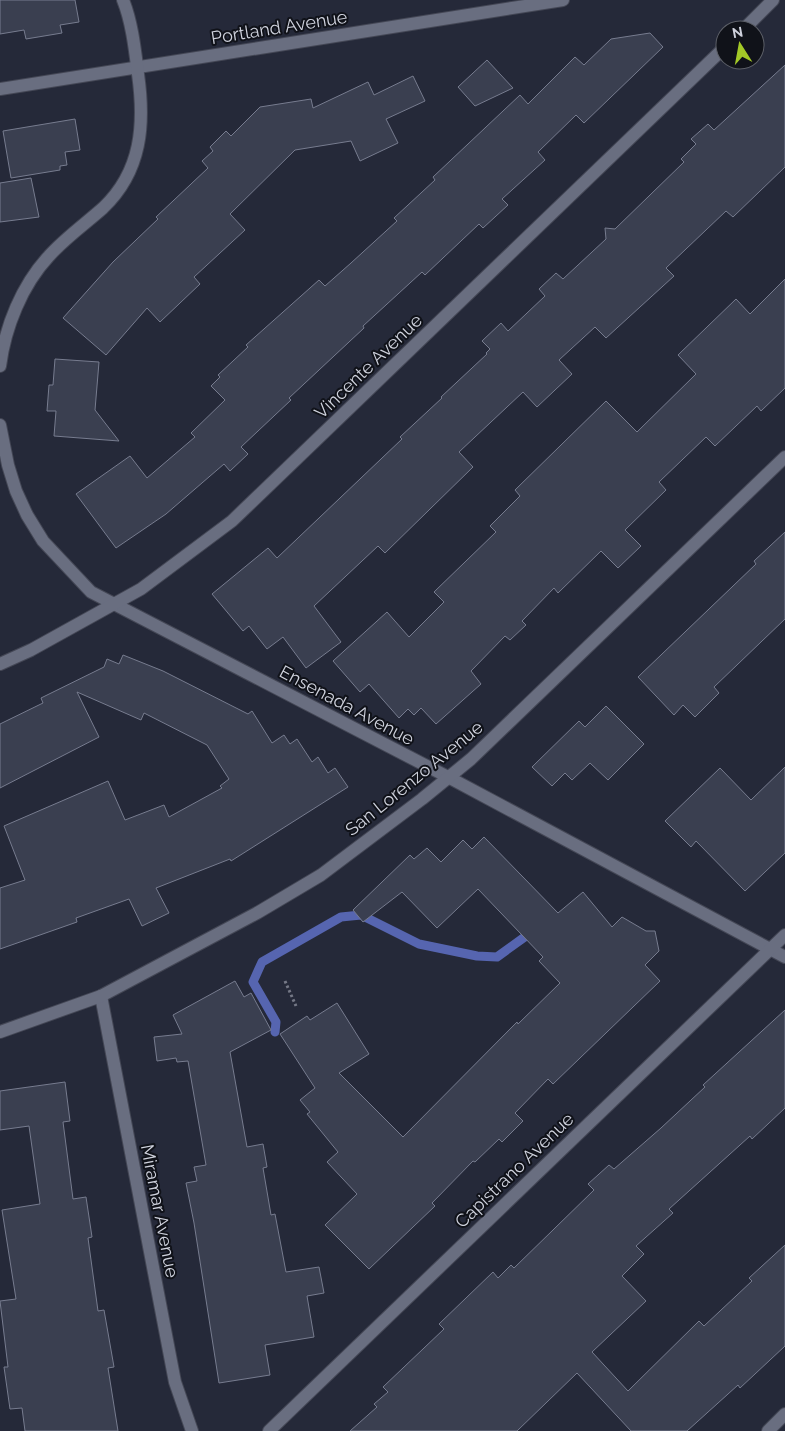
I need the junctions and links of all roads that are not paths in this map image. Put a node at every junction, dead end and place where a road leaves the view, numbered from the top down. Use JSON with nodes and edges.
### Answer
{"nodes":[{"id":1,"x":123,"y":0,"type":"edge"},
{"id":2,"x":563,"y":0,"type":"edge"},
{"id":3,"x":766,"y":2,"type":"edge"},
{"id":4,"x":751,"y":20,"type":"edge"},
{"id":5,"x":715,"y":57,"type":"edge"},
{"id":6,"x":137,"y":67,"type":"junction"},
{"id":7,"x":0,"y":89,"type":"edge"},
{"id":8,"x":0,"y":366,"type":"edge"},
{"id":9,"x":0,"y":425,"type":"edge"},
{"id":10,"x":785,"y":457,"type":"edge"},
{"id":11,"x":116,"y":605,"type":"junction"},
{"id":12,"x":0,"y":664,"type":"edge"},
{"id":13,"x":448,"y":777,"type":"junction"},
{"id":14,"x":785,"y":935,"type":"edge"},
{"id":15,"x":770,"y":949,"type":"junction"},
{"id":16,"x":785,"y":957,"type":"edge"},
{"id":17,"x":101,"y":996,"type":"junction"},
{"id":18,"x":0,"y":1032,"type":"edge"},
{"id":19,"x":785,"y":1414,"type":"edge"},
{"id":20,"x":192,"y":1431,"type":"edge"},
{"id":21,"x":269,"y":1431,"type":"edge"},
{"id":22,"x":768,"y":1431,"type":"edge"}],
"edges":[{"from":1,"to":6,"type":"street"},
{"from":2,"to":6,"type":"street","name":"Portland Avenue"},
{"from":3,"to":4,"type":"street"},
{"from":5,"to":11,"type":"street","name":"Vincente Avenue"},
{"from":6,"to":7,"type":"street","name":"Portland Avenue"},
{"from":6,"to":8,"type":"street"},
{"from":9,"to":11,"type":"street","name":"Ensenada Avenue"},
{"from":10,"to":13,"type":"street","name":"San Lorenzo Avenue"},
{"from":11,"to":12,"type":"street","name":"Vincente Avenue"},
{"from":11,"to":13,"type":"street","name":"Ensenada Avenue"},
{"from":13,"to":15,"type":"street","name":"Ensenada Avenue"},
{"from":13,"to":17,"type":"street","name":"San Lorenzo Avenue"},
{"from":14,"to":15,"type":"street","name":"Capistrano Avenue"},
{"from":15,"to":16,"type":"street","name":"Ensenada Avenue"},
{"from":15,"to":21,"type":"street","name":"Capistrano Avenue"},
{"from":17,"to":18,"type":"street","name":"San Lorenzo Avenue"},
{"from":17,"to":20,"type":"street","name":"Miramar Avenue"},
{"from":19,"to":22,"type":"street"}]}
